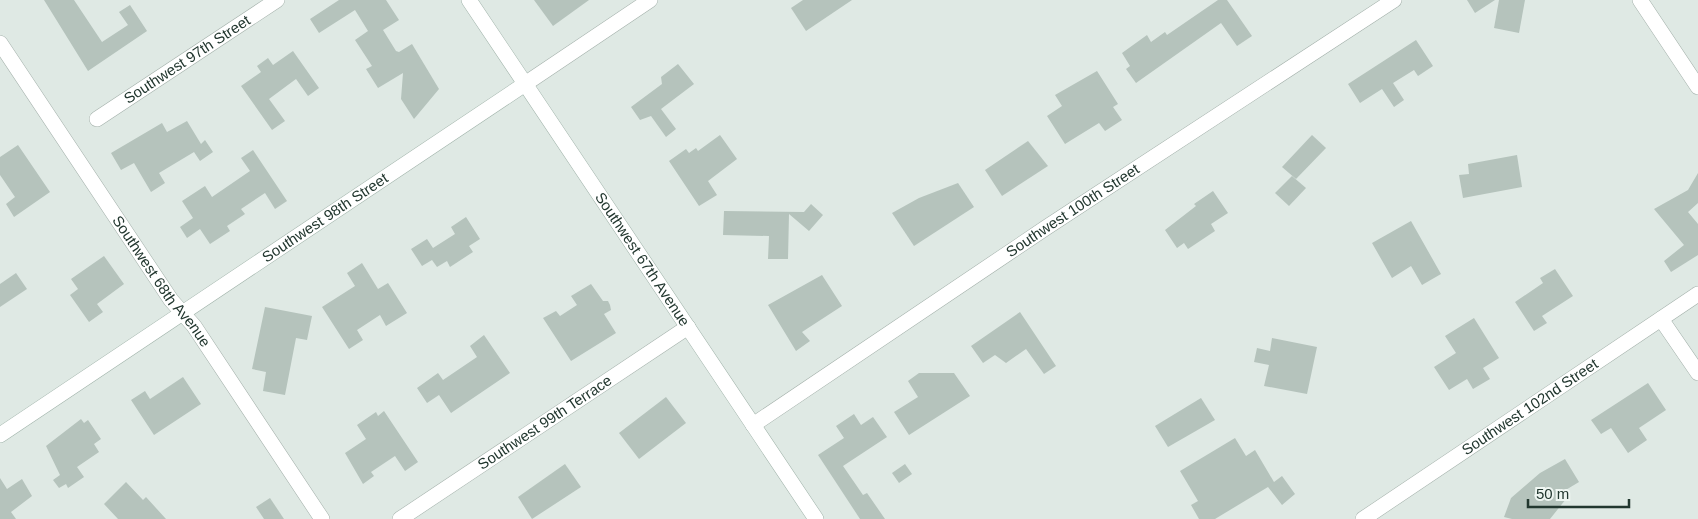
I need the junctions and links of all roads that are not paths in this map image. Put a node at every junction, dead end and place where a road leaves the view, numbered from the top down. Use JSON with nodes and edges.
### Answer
{"nodes":[{"id":1,"x":277,"y":0,"type":"edge"},
{"id":2,"x":469,"y":0,"type":"edge"},
{"id":3,"x":650,"y":0,"type":"edge"},
{"id":4,"x":1394,"y":0,"type":"edge"},
{"id":5,"x":1640,"y":0,"type":"edge"},
{"id":6,"x":0,"y":43,"type":"edge"},
{"id":7,"x":524,"y":84,"type":"junction"},
{"id":8,"x":1698,"y":87,"type":"edge"},
{"id":9,"x":97,"y":119,"type":"dead end"},
{"id":10,"x":1698,"y":294,"type":"edge"},
{"id":11,"x":182,"y":313,"type":"junction"},
{"id":12,"x":1662,"y":319,"type":"junction"},
{"id":13,"x":688,"y":326,"type":"junction"},
{"id":14,"x":1698,"y":373,"type":"edge"},
{"id":15,"x":753,"y":425,"type":"junction"},
{"id":16,"x":0,"y":435,"type":"edge"},
{"id":17,"x":322,"y":519,"type":"edge"},
{"id":18,"x":400,"y":519,"type":"edge"},
{"id":19,"x":816,"y":519,"type":"edge"},
{"id":20,"x":1363,"y":519,"type":"edge"}],
"edges":[{"from":1,"to":9,"type":"street","name":"Southwest 97th Street"},
{"from":2,"to":7,"type":"street","name":"Southwest 67th Avenue"},
{"from":3,"to":7,"type":"street","name":"Southwest 98th Street"},
{"from":4,"to":15,"type":"street","name":"Southwest 100th Street"},
{"from":5,"to":8,"type":"street"},
{"from":6,"to":11,"type":"street","name":"Southwest 68th Avenue"},
{"from":7,"to":11,"type":"street","name":"Southwest 98th Street"},
{"from":7,"to":13,"type":"street","name":"Southwest 67th Avenue"},
{"from":10,"to":12,"type":"street","name":"Southwest 102nd Street"},
{"from":11,"to":16,"type":"street","name":"Southwest 98th Street"},
{"from":11,"to":17,"type":"street","name":"Southwest 68th Avenue"},
{"from":12,"to":14,"type":"street"},
{"from":12,"to":20,"type":"street","name":"Southwest 102nd Street"},
{"from":13,"to":15,"type":"street","name":"Southwest 67th Avenue"},
{"from":13,"to":18,"type":"street","name":"Southwest 99th Terrace"},
{"from":15,"to":19,"type":"street","name":"Southwest 67th Avenue"}]}
